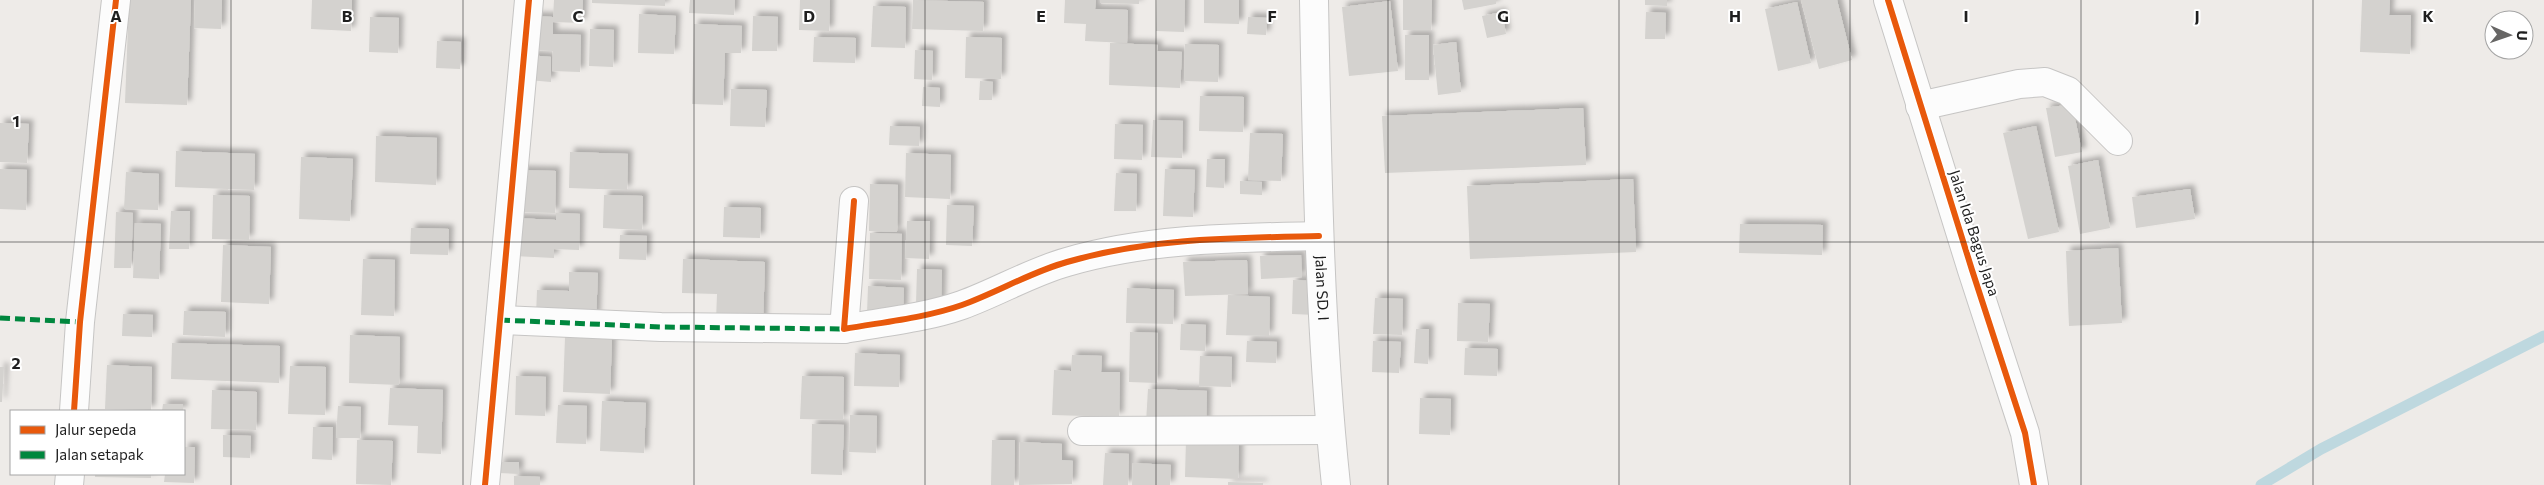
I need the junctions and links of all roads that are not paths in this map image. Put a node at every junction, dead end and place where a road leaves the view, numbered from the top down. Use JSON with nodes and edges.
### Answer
{"nodes":[{"id":1,"x":116,"y":0,"type":"edge"},
{"id":2,"x":529,"y":0,"type":"edge"},
{"id":3,"x":1314,"y":0,"type":"edge"},
{"id":4,"x":1888,"y":0,"type":"edge"},
{"id":5,"x":1920,"y":106,"type":"junction"},
{"id":6,"x":2118,"y":141,"type":"dead end"},
{"id":7,"x":854,"y":201,"type":"dead end"},
{"id":8,"x":1319,"y":236,"type":"junction"},
{"id":9,"x":500,"y":320,"type":"junction"},
{"id":10,"x":844,"y":329,"type":"junction"},
{"id":11,"x":74,"y":410,"type":"edge"},
{"id":12,"x":1330,"y":430,"type":"junction"},
{"id":13,"x":1082,"y":431,"type":"dead end"},
{"id":14,"x":2034,"y":480,"type":"edge"},
{"id":15,"x":485,"y":485,"type":"edge"},
{"id":16,"x":1336,"y":485,"type":"edge"}],
"edges":[{"from":1,"to":11,"type":"street"},
{"from":2,"to":9,"type":"street"},
{"from":3,"to":8,"type":"street","name":"Jalan SD. I"},
{"from":4,"to":5,"type":"street","name":"Jalan Ida Bagus Japa"},
{"from":5,"to":6,"type":"street"},
{"from":5,"to":14,"type":"street","name":"Jalan Ida Bagus Japa"},
{"from":7,"to":10,"type":"street"},
{"from":8,"to":10,"type":"street"},
{"from":8,"to":12,"type":"street","name":"Jalan SD. I"},
{"from":9,"to":10,"type":"street"},
{"from":9,"to":15,"type":"street"},
{"from":12,"to":13,"type":"street"},
{"from":12,"to":16,"type":"street","name":"Jalan SD. I"}]}
